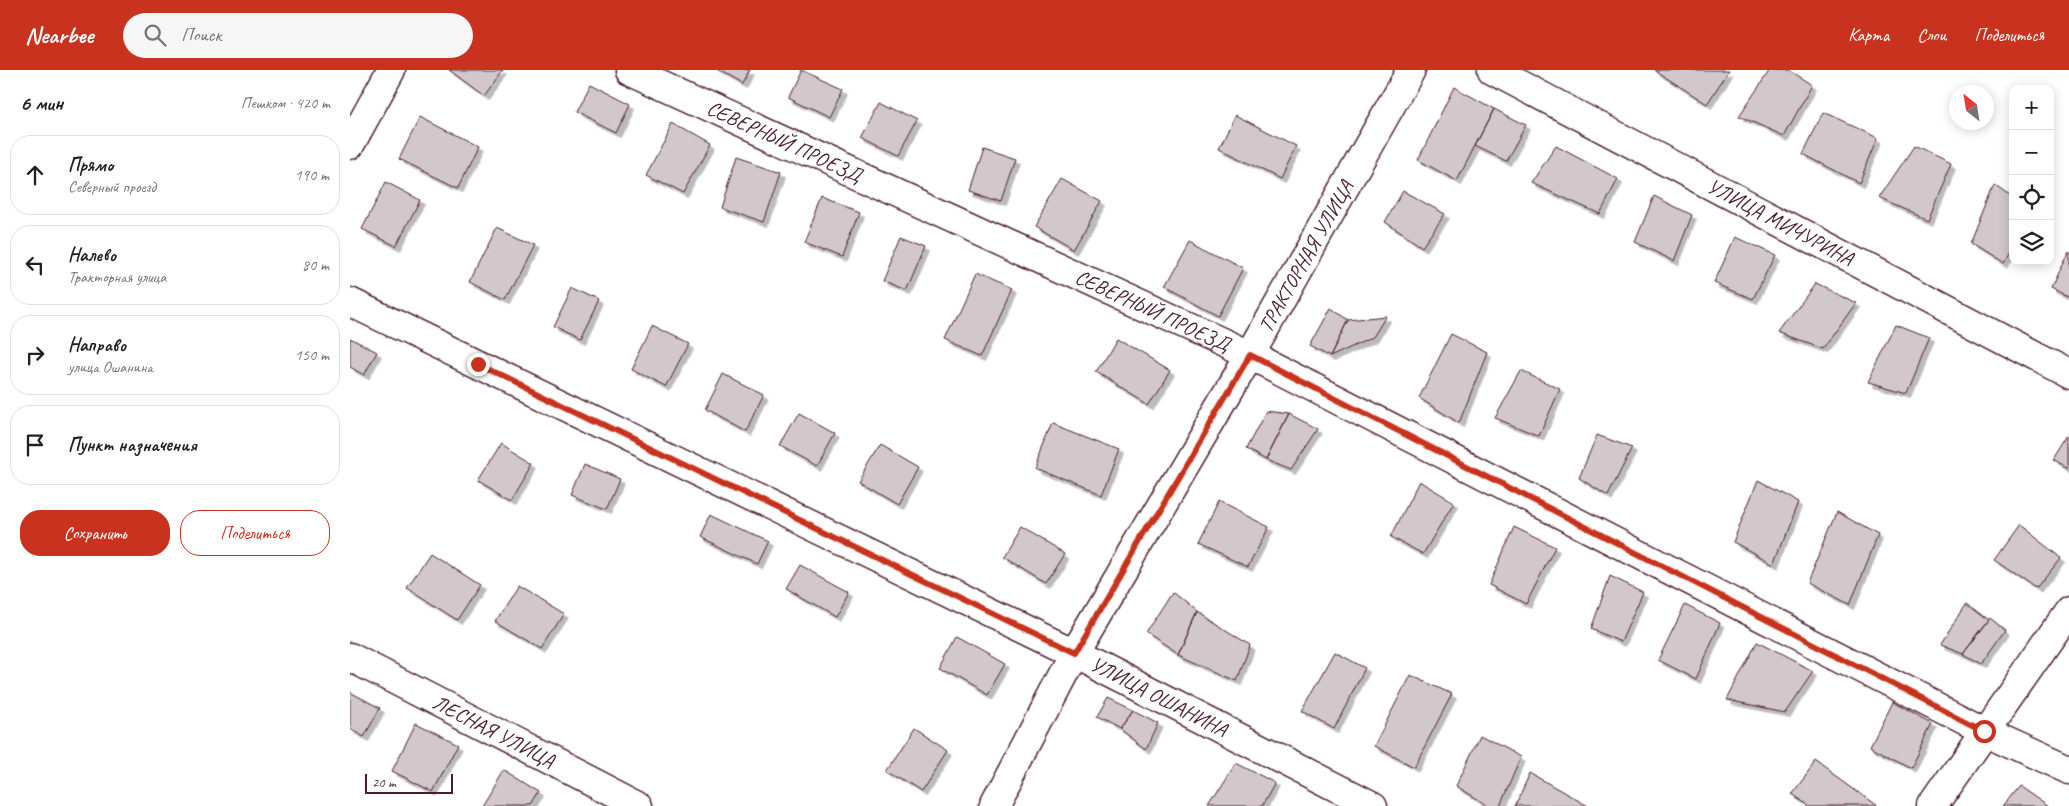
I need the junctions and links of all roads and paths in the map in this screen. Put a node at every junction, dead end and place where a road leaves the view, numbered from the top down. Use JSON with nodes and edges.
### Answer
{"nodes":[{"id":1,"x":391,"y":70,"type":"edge"},
{"id":2,"x":629,"y":70,"type":"edge"},
{"id":3,"x":1411,"y":70,"type":"edge"},
{"id":4,"x":1492,"y":70,"type":"edge"},
{"id":5,"x":350,"y":145,"type":"edge"},
{"id":6,"x":350,"y":302,"type":"edge"},
{"id":7,"x":1250,"y":355,"type":"junction"},
{"id":8,"x":2069,"y":374,"type":"edge"},
{"id":9,"x":2069,"y":611,"type":"edge"},
{"id":10,"x":1074,"y":653,"type":"junction"},
{"id":11,"x":350,"y":657,"type":"edge"},
{"id":12,"x":1984,"y":731,"type":"junction"},
{"id":13,"x":2069,"y":770,"type":"edge"},
{"id":14,"x":639,"y":806,"type":"edge"},
{"id":15,"x":994,"y":806,"type":"edge"},
{"id":16,"x":1372,"y":806,"type":"edge"},
{"id":17,"x":1933,"y":806,"type":"edge"}],
"edges":[{"from":1,"to":5,"type":"street"},
{"from":2,"to":7,"type":"street","name":"СЕВЕРНЫЙ ПРОЕЗД"},
{"from":3,"to":7,"type":"street","name":"ТРАКТОРНАЯ УЛИЦА"},
{"from":4,"to":8,"type":"street","name":"УЛИЦА МИЧУРИНА"},
{"from":6,"to":10,"type":"street","name":"УЛИЦА ОШАНИНА"},
{"from":7,"to":10,"type":"street","name":"ТРАКТОРНАЯ УЛИЦА"},
{"from":7,"to":12,"type":"street","name":"СЕВЕРНЫЙ ПРОЕЗД"},
{"from":9,"to":12,"type":"street"},
{"from":10,"to":15,"type":"street","name":"ТРАКТОРНАЯ УЛИЦА"},
{"from":10,"to":16,"type":"street","name":"УЛИЦА ОШАНИНА"},
{"from":11,"to":14,"type":"street","name":"ЛЕСНАЯ УЛИЦА"},
{"from":12,"to":13,"type":"street","name":"СЕВЕРНЫЙ ПРОЕЗД"},
{"from":12,"to":17,"type":"street"}]}
